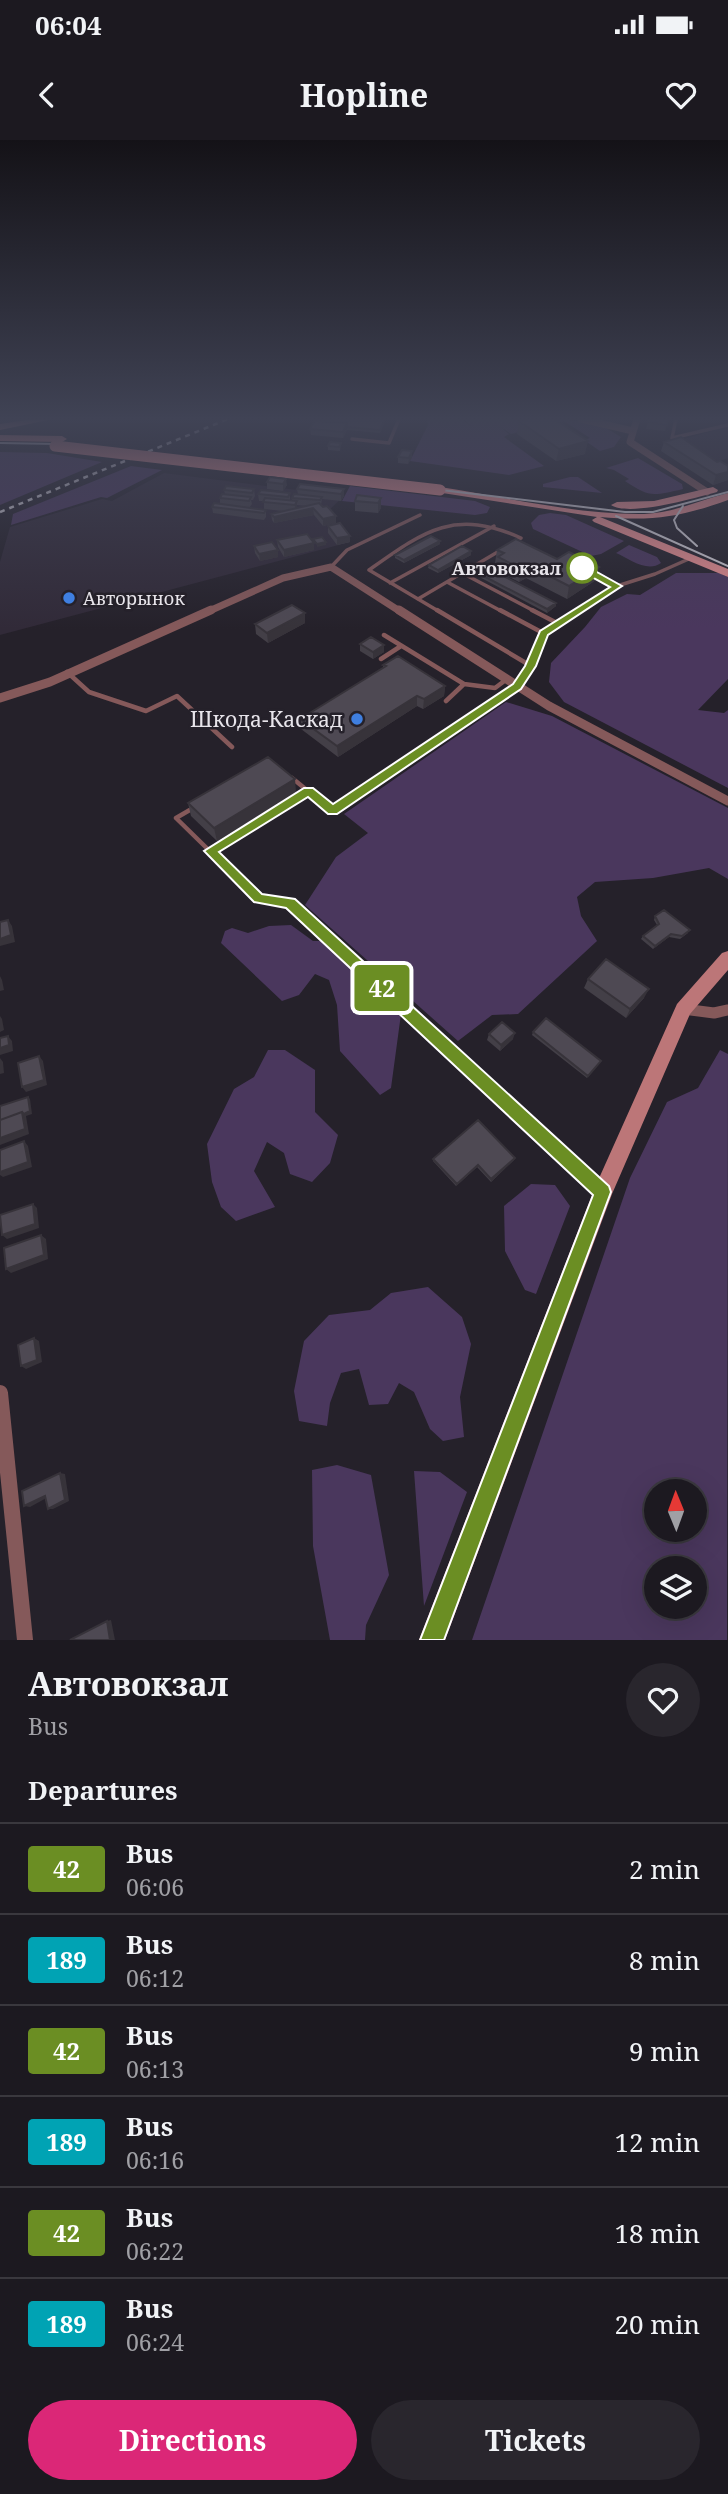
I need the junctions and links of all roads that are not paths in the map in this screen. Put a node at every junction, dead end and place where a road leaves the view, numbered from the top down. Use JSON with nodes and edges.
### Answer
{"nodes":[{"id":1,"x":457,"y":489,"type":"edge"},
{"id":2,"x":469,"y":489,"type":"edge"},
{"id":3,"x":701,"y":489,"type":"edge"},
{"id":4,"x":717,"y":489,"type":"edge"},
{"id":5,"x":706,"y":492,"type":"junction"},
{"id":6,"x":724,"y":500,"type":"edge"},
{"id":7,"x":654,"y":504,"type":"junction"},
{"id":8,"x":579,"y":512,"type":"junction"},
{"id":9,"x":421,"y":515,"type":"dead end"},
{"id":10,"x":628,"y":517,"type":"junction"},
{"id":11,"x":494,"y":526,"type":"junction"},
{"id":12,"x":628,"y":532,"type":"junction"},
{"id":13,"x":691,"y":558,"type":"junction"},
{"id":14,"x":331,"y":567,"type":"junction"},
{"id":15,"x":582,"y":568,"type":"edge"},
{"id":16,"x":462,"y":573,"type":"junction"},
{"id":17,"x":728,"y":573,"type":"edge"},
{"id":18,"x":447,"y":582,"type":"junction"},
{"id":19,"x":390,"y":583,"type":"junction"},
{"id":20,"x":617,"y":586,"type":"junction"},
{"id":21,"x":418,"y":599,"type":"junction"},
{"id":22,"x":557,"y":623,"type":"junction"},
{"id":23,"x":543,"y":633,"type":"junction"},
{"id":24,"x":384,"y":635,"type":"dead end"},
{"id":25,"x":401,"y":646,"type":"junction"},
{"id":26,"x":381,"y":659,"type":"dead end"},
{"id":27,"x":531,"y":666,"type":"junction"},
{"id":28,"x":67,"y":672,"type":"junction"},
{"id":29,"x":507,"y":680,"type":"junction"},
{"id":30,"x":464,"y":684,"type":"junction"},
{"id":31,"x":517,"y":686,"type":"junction"},
{"id":32,"x":0,"y":698,"type":"edge"},
{"id":33,"x":446,"y":701,"type":"dead end"},
{"id":34,"x":232,"y":747,"type":"dead end"},
{"id":35,"x":282,"y":769,"type":"edge"},
{"id":36,"x":308,"y":791,"type":"junction"},
{"id":37,"x":728,"y":801,"type":"edge"},
{"id":38,"x":198,"y":806,"type":"edge"},
{"id":39,"x":210,"y":851,"type":"junction"},
{"id":40,"x":728,"y":958,"type":"edge"},
{"id":41,"x":682,"y":1009,"type":"junction"},
{"id":42,"x":728,"y":1010,"type":"edge"},
{"id":43,"x":603,"y":1192,"type":"junction"},
{"id":44,"x":0,"y":1393,"type":"edge"},
{"id":45,"x":4,"y":1472,"type":"edge"},
{"id":46,"x":25,"y":1640,"type":"edge"},
{"id":47,"x":432,"y":1640,"type":"edge"}],
"edges":[{"from":1,"to":8,"type":"main road"},
{"from":2,"to":7,"type":"main road"},
{"from":3,"to":5,"type":"street"},
{"from":4,"to":5,"type":"main road"},
{"from":5,"to":6,"type":"main road"},
{"from":5,"to":7,"type":"main road"},
{"from":6,"to":10,"type":"main road"},
{"from":7,"to":10,"type":"main road"},
{"from":8,"to":10,"type":"main road"},
{"from":8,"to":12,"type":"main road"},
{"from":9,"to":14,"type":"lane"},
{"from":10,"to":12,"type":"main road"},
{"from":11,"to":16,"type":"lane"},
{"from":11,"to":19,"type":"lane"},
{"from":11,"to":19,"type":"lane"},
{"from":12,"to":13,"type":"main road"},
{"from":13,"to":17,"type":"main road"},
{"from":13,"to":20,"type":"lane"},
{"from":14,"to":28,"type":"street"},
{"from":14,"to":29,"type":"street"},
{"from":15,"to":20,"type":"lane"},
{"from":16,"to":18,"type":"lane"},
{"from":16,"to":22,"type":"lane"},
{"from":18,"to":21,"type":"lane"},
{"from":18,"to":23,"type":"lane"},
{"from":19,"to":21,"type":"lane"},
{"from":20,"to":22,"type":"lane"},
{"from":21,"to":27,"type":"lane"},
{"from":22,"to":23,"type":"lane"},
{"from":23,"to":27,"type":"lane"},
{"from":24,"to":25,"type":"lane"},
{"from":25,"to":26,"type":"lane"},
{"from":25,"to":30,"type":"lane"},
{"from":27,"to":31,"type":"lane"},
{"from":28,"to":32,"type":"street"},
{"from":28,"to":34,"type":"lane"},
{"from":29,"to":30,"type":"lane"},
{"from":29,"to":31,"type":"street"},
{"from":30,"to":33,"type":"lane"},
{"from":31,"to":36,"type":"lane"},
{"from":31,"to":37,"type":"street"},
{"from":35,"to":36,"type":"lane"},
{"from":36,"to":39,"type":"lane"},
{"from":38,"to":39,"type":"lane"},
{"from":39,"to":43,"type":"lane"},
{"from":40,"to":41,"type":"main road"},
{"from":41,"to":42,"type":"street"},
{"from":41,"to":43,"type":"main road"},
{"from":43,"to":47,"type":"main road"},
{"from":44,"to":45,"type":"street"},
{"from":45,"to":46,"type":"street"}]}
